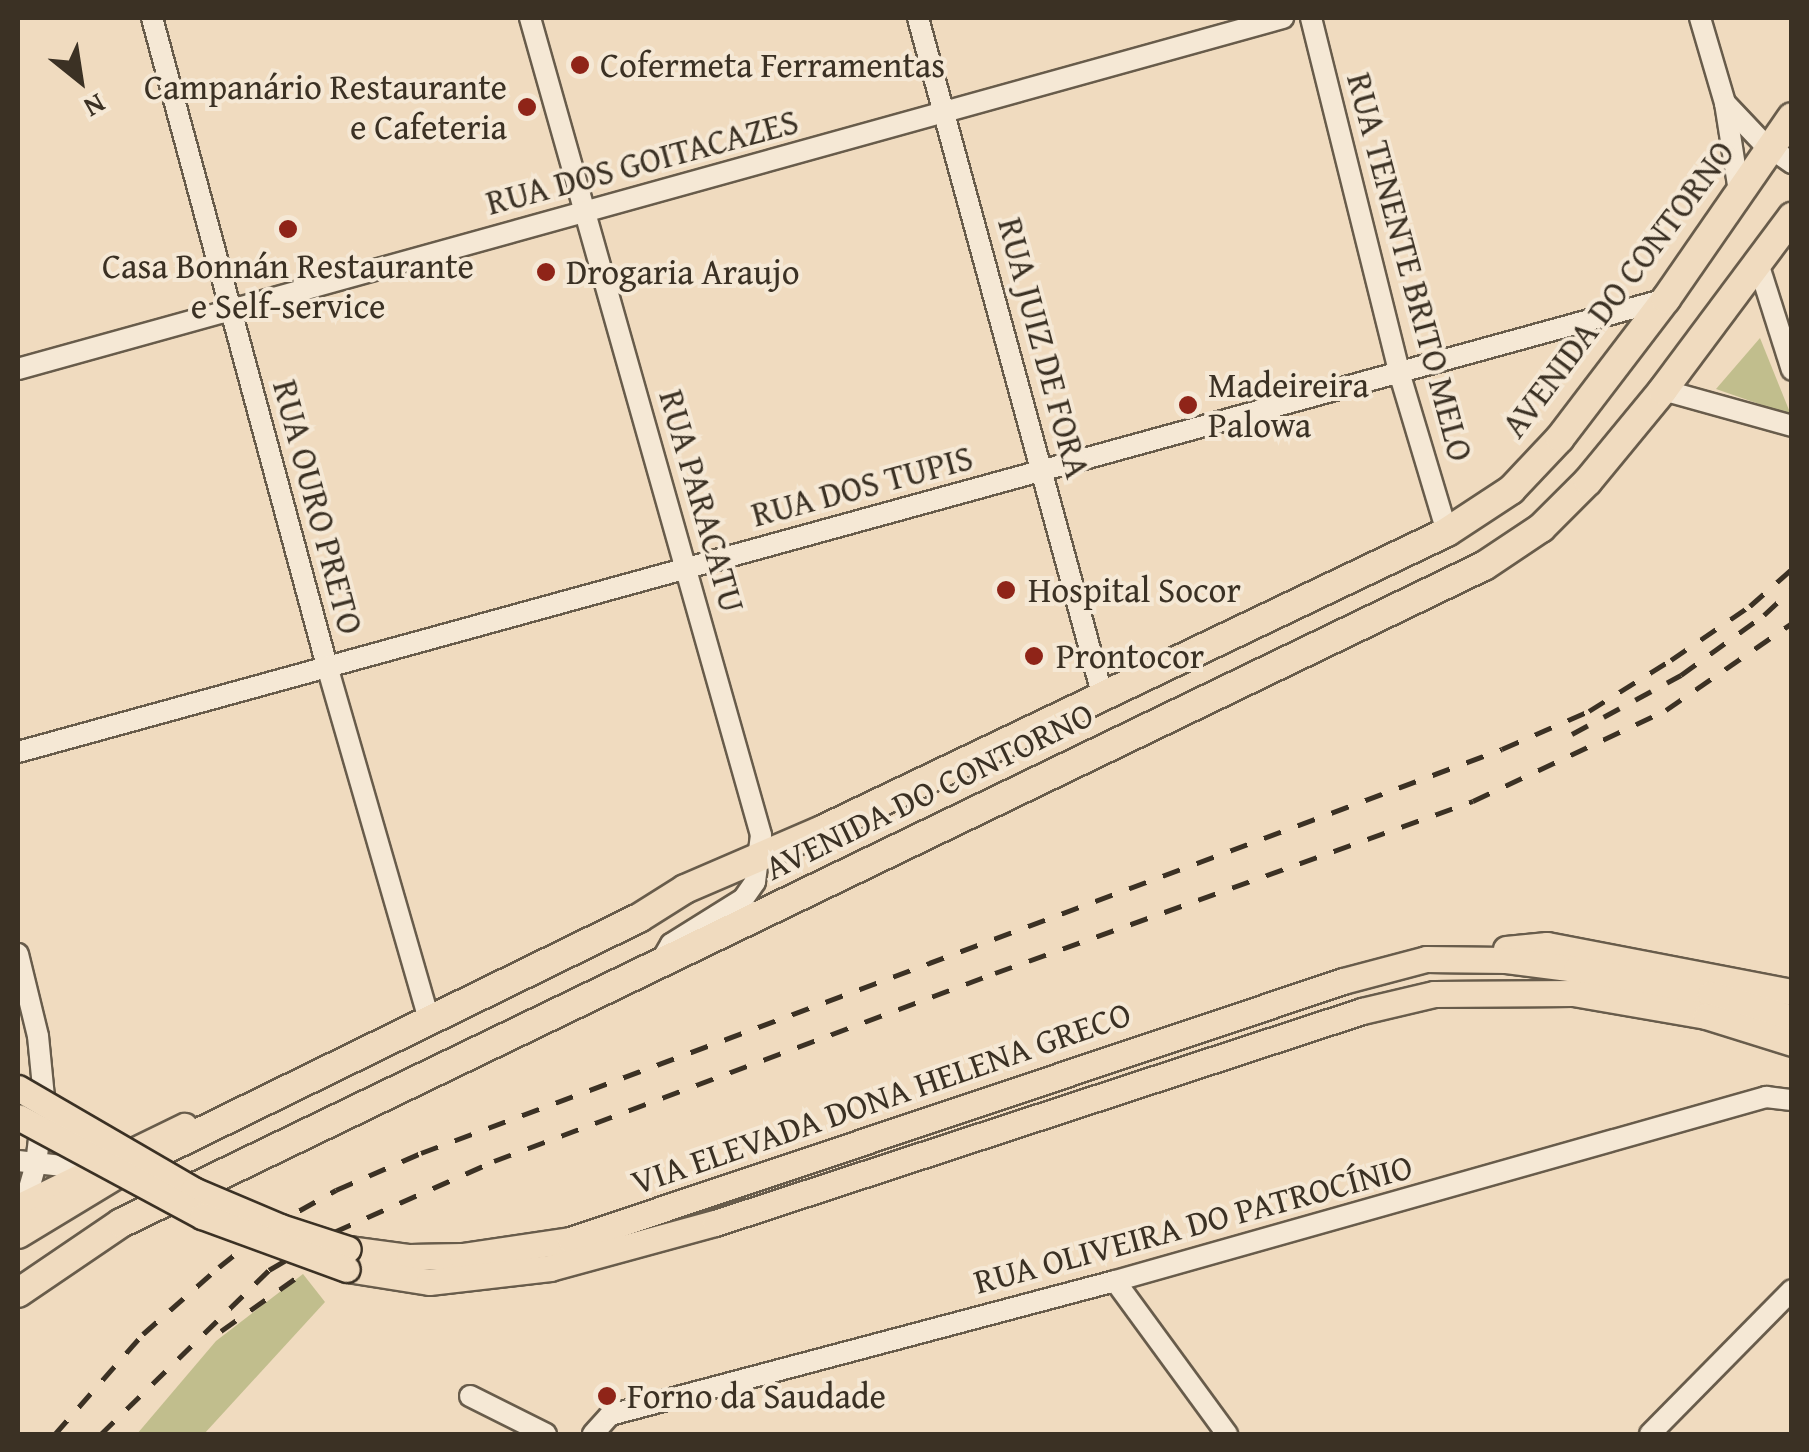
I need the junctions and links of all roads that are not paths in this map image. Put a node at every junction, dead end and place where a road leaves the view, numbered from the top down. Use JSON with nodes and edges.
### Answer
{"nodes":[{"id":1,"x":152,"y":18,"type":"edge"},
{"id":2,"x":530,"y":18,"type":"edge"},
{"id":3,"x":918,"y":18,"type":"edge"},
{"id":4,"x":1282,"y":18,"type":"edge"},
{"id":5,"x":1311,"y":18,"type":"edge"},
{"id":6,"x":1700,"y":18,"type":"edge"},
{"id":7,"x":1725,"y":103,"type":"junction"},
{"id":8,"x":944,"y":112,"type":"junction"},
{"id":9,"x":1792,"y":117,"type":"edge"},
{"id":10,"x":1781,"y":156,"type":"edge"},
{"id":11,"x":1739,"y":191,"type":"junction"},
{"id":12,"x":583,"y":212,"type":"junction"},
{"id":13,"x":1792,"y":217,"type":"edge"},
{"id":14,"x":1758,"y":264,"type":"junction"},
{"id":15,"x":1666,"y":299,"type":"junction"},
{"id":16,"x":231,"y":308,"type":"junction"},
{"id":17,"x":18,"y":369,"type":"edge"},
{"id":18,"x":1792,"y":370,"type":"edge"},
{"id":19,"x":1400,"y":372,"type":"junction"},
{"id":20,"x":1663,"y":390,"type":"junction"},
{"id":21,"x":1792,"y":426,"type":"edge"},
{"id":22,"x":1044,"y":470,"type":"junction"},
{"id":23,"x":1447,"y":532,"type":"junction"},
{"id":24,"x":688,"y":567,"type":"junction"},
{"id":25,"x":328,"y":666,"type":"junction"},
{"id":26,"x":1103,"y":697,"type":"junction"},
{"id":27,"x":18,"y":752,"type":"edge"},
{"id":28,"x":761,"y":856,"type":"junction"},
{"id":29,"x":685,"y":889,"type":"junction"},
{"id":30,"x":18,"y":954,"type":"edge"},
{"id":31,"x":1426,"y":959,"type":"junction"},
{"id":32,"x":661,"y":962,"type":"junction"},
{"id":33,"x":1792,"y":992,"type":"edge"},
{"id":34,"x":427,"y":1012,"type":"junction"},
{"id":35,"x":1792,"y":1018,"type":"edge"},
{"id":36,"x":38,"y":1036,"type":"junction"},
{"id":37,"x":1792,"y":1044,"type":"edge"},
{"id":38,"x":18,"y":1058,"type":"edge"},
{"id":39,"x":18,"y":1088,"type":"edge"},
{"id":40,"x":44,"y":1097,"type":"junction"},
{"id":41,"x":1792,"y":1100,"type":"edge"},
{"id":42,"x":18,"y":1119,"type":"edge"},
{"id":43,"x":27,"y":1162,"type":"edge"},
{"id":44,"x":88,"y":1169,"type":"junction"},
{"id":45,"x":22,"y":1205,"type":"edge"},
{"id":46,"x":18,"y":1234,"type":"edge"},
{"id":47,"x":348,"y":1259,"type":"junction"},
{"id":48,"x":44,"y":1271,"type":"junction"},
{"id":49,"x":1115,"y":1281,"type":"junction"},
{"id":50,"x":1792,"y":1290,"type":"edge"},
{"id":51,"x":18,"y":1294,"type":"edge"},
{"id":52,"x":18,"y":1304,"type":"edge"},
{"id":53,"x":470,"y":1396,"type":"dead end"},
{"id":54,"x":546,"y":1434,"type":"edge"},
{"id":55,"x":593,"y":1434,"type":"edge"},
{"id":56,"x":1227,"y":1434,"type":"edge"},
{"id":57,"x":1650,"y":1434,"type":"edge"}],
"edges":[{"from":1,"to":16,"type":"street","name":"RUA OURO PRETO"},
{"from":2,"to":12,"type":"street","name":"RUA PARACATU"},
{"from":3,"to":8,"type":"street","name":"RUA JUIZ DE FORA"},
{"from":4,"to":8,"type":"street","name":"RUA DOS GOITACAZES"},
{"from":5,"to":19,"type":"street","name":"RUA TENENTE BRITO MELO"},
{"from":6,"to":7,"type":"street"},
{"from":7,"to":10,"type":"street"},
{"from":7,"to":11,"type":"street"},
{"from":8,"to":12,"type":"street","name":"RUA DOS GOITACAZES"},
{"from":8,"to":22,"type":"street","name":"RUA JUIZ DE FORA"},
{"from":9,"to":10,"type":"highway","name":"AVENIDA DO CONTORNO"},
{"from":10,"to":11,"type":"highway","name":"AVENIDA DO CONTORNO"},
{"from":11,"to":15,"type":"highway","name":"AVENIDA DO CONTORNO"},
{"from":12,"to":16,"type":"street","name":"RUA DOS GOITACAZES"},
{"from":12,"to":24,"type":"street","name":"RUA PARACATU"},
{"from":13,"to":14,"type":"highway","name":"AVENIDA DO CONTORNO"},
{"from":14,"to":18,"type":"street"},
{"from":14,"to":20,"type":"highway","name":"AVENIDA DO CONTORNO"},
{"from":15,"to":19,"type":"street","name":"RUA DOS TUPIS"},
{"from":15,"to":23,"type":"highway","name":"AVENIDA DO CONTORNO"},
{"from":16,"to":17,"type":"street","name":"RUA DOS GOITACAZES"},
{"from":16,"to":25,"type":"street","name":"RUA OURO PRETO"},
{"from":19,"to":22,"type":"street","name":"RUA DOS TUPIS"},
{"from":19,"to":23,"type":"street","name":"RUA TENENTE BRITO MELO"},
{"from":20,"to":21,"type":"street"},
{"from":20,"to":32,"type":"highway","name":"AVENIDA DO CONTORNO"},
{"from":22,"to":24,"type":"street","name":"RUA DOS TUPIS"},
{"from":22,"to":26,"type":"street","name":"RUA JUIZ DE FORA"},
{"from":23,"to":26,"type":"highway","name":"AVENIDA DO CONTORNO"},
{"from":24,"to":25,"type":"street","name":"RUA DOS TUPIS"},
{"from":24,"to":28,"type":"street","name":"RUA PARACATU"},
{"from":25,"to":27,"type":"street","name":"RUA DOS TUPIS"},
{"from":25,"to":34,"type":"street","name":"RUA OURO PRETO"},
{"from":26,"to":28,"type":"highway","name":"AVENIDA DO CONTORNO"},
{"from":28,"to":29,"type":"highway","name":"AVENIDA DO CONTORNO"},
{"from":28,"to":32,"type":"street","name":"RUA PARACATU"},
{"from":29,"to":34,"type":"main road","name":"AVENIDA DO CONTORNO"},
{"from":29,"to":46,"type":"highway","name":"AVENIDA DO CONTORNO"},
{"from":30,"to":36,"type":"street"},
{"from":31,"to":33,"type":"main road"},
{"from":31,"to":35,"type":"main road","name":"VIA ELEVADA DONA HELENA GRECO"},
{"from":31,"to":47,"type":"main road","name":"VIA ELEVADA DONA HELENA GRECO"},
{"from":32,"to":48,"type":"highway","name":"AVENIDA DO CONTORNO"},
{"from":34,"to":44,"type":"main road","name":"AVENIDA DO CONTORNO"},
{"from":36,"to":38,"type":"street"},
{"from":36,"to":40,"type":"street"},
{"from":37,"to":47,"type":"main road","name":"VIA ELEVADA DONA HELENA GRECO"},
{"from":39,"to":47,"type":"main road","name":"VIA ELEVADA DONA HELENA GRECO","bridge":true},
{"from":40,"to":42,"type":"street"},
{"from":40,"to":43,"type":"street"},
{"from":41,"to":49,"type":"street","name":"RUA OLIVEIRA DO PATROCÍNIO"},
{"from":42,"to":47,"type":"main road","name":"VIA ELEVADA DONA HELENA GRECO","bridge":true},
{"from":43,"to":44,"type":"street"},
{"from":43,"to":45,"type":"street"},
{"from":44,"to":45,"type":"main road","name":"AVENIDA DO CONTORNO"},
{"from":48,"to":51,"type":"highway","name":"AVENIDA DO CONTORNO"},
{"from":48,"to":52,"type":"main road","name":"AVENIDA DO CONTORNO"},
{"from":49,"to":55,"type":"street","name":"RUA OLIVEIRA DO PATROCÍNIO"},
{"from":49,"to":56,"type":"street"},
{"from":50,"to":57,"type":"street"},
{"from":53,"to":54,"type":"street"}]}
